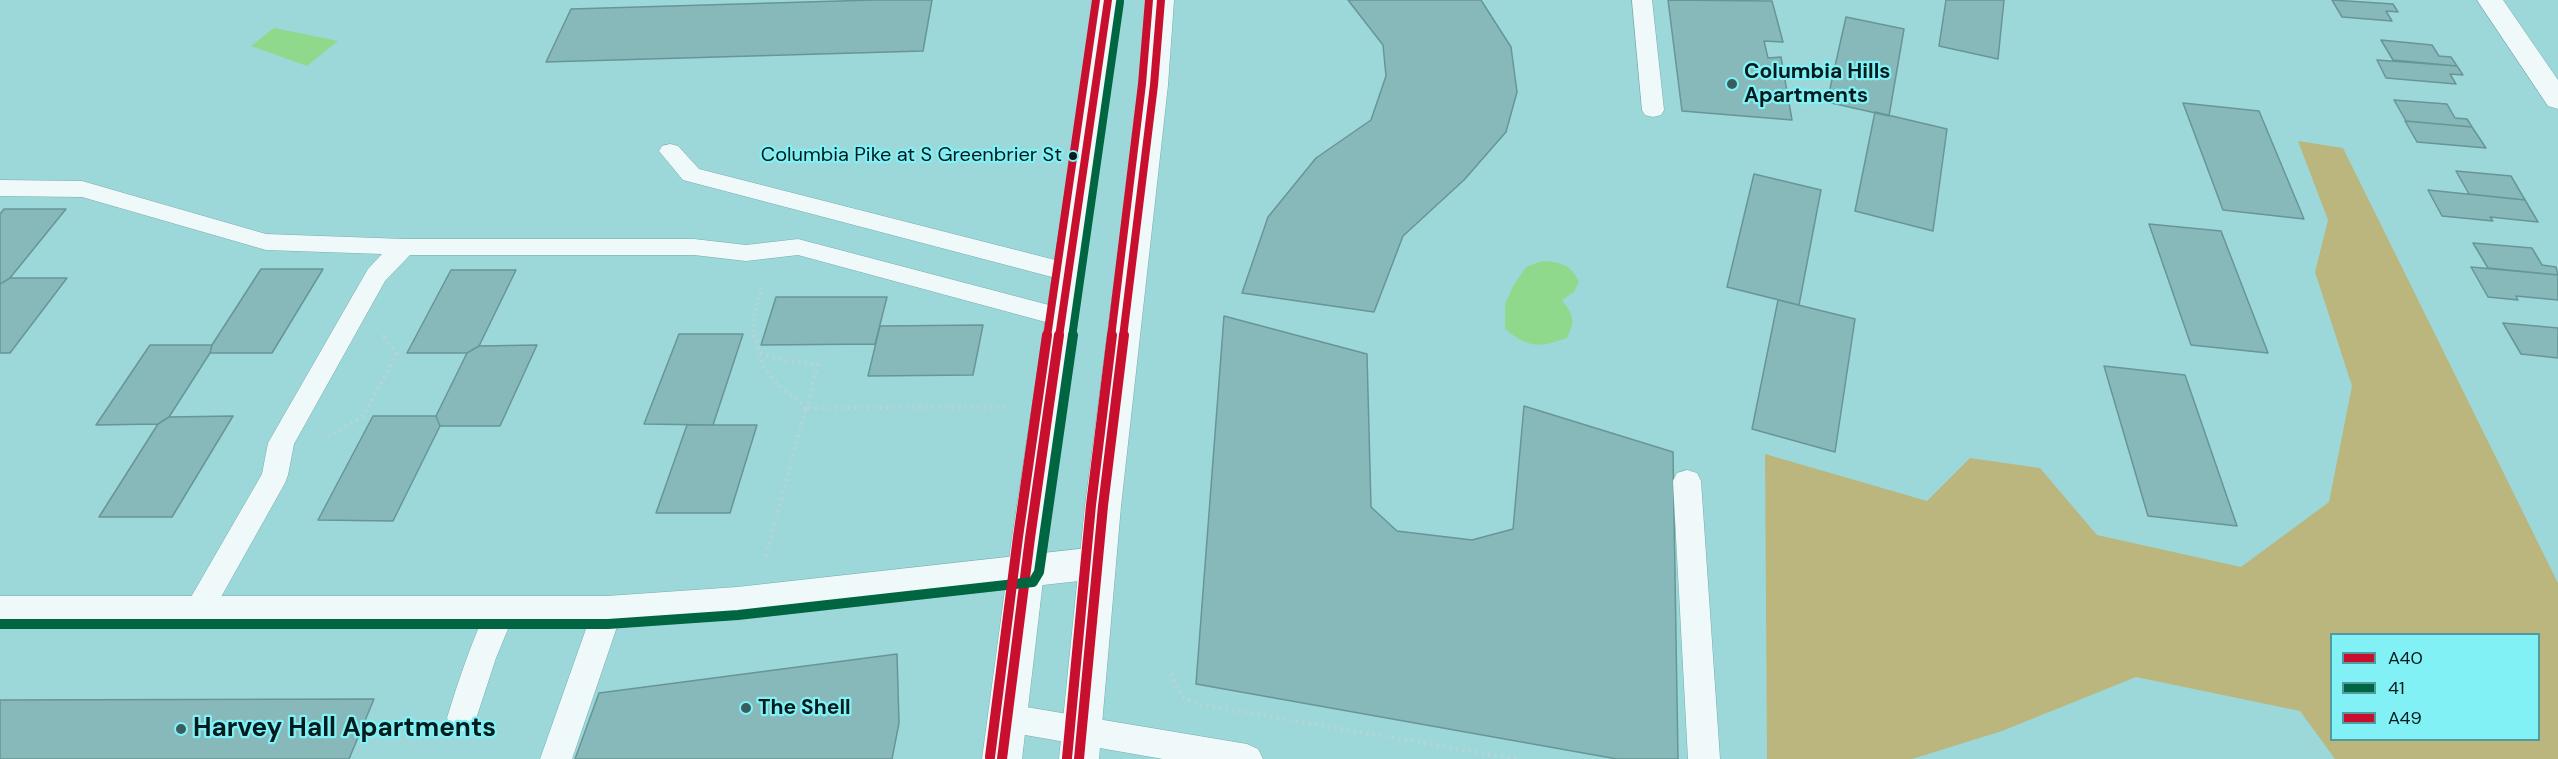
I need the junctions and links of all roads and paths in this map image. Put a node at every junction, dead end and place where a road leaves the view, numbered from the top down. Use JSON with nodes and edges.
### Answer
{"nodes":[{"id":1,"x":1108,"y":0,"type":"edge"},
{"id":2,"x":1161,"y":0,"type":"edge"},
{"id":3,"x":1642,"y":0,"type":"edge"},
{"id":4,"x":2490,"y":0,"type":"edge"},
{"id":5,"x":2558,"y":100,"type":"edge"},
{"id":6,"x":1653,"y":110,"type":"dead end"},
{"id":7,"x":670,"y":150,"type":"dead end"},
{"id":8,"x":0,"y":188,"type":"edge"},
{"id":9,"x":404,"y":247,"type":"junction"},
{"id":10,"x":766,"y":254,"type":"junction"},
{"id":11,"x":1071,"y":273,"type":"junction"},
{"id":12,"x":1064,"y":318,"type":"junction"},
{"id":13,"x":761,"y":354,"type":"junction"},
{"id":14,"x":1006,"y":406,"type":"dead end"},
{"id":15,"x":806,"y":408,"type":"junction"},
{"id":16,"x":1687,"y":481,"type":"dead end"},
{"id":17,"x":766,"y":556,"type":"dead end"},
{"id":18,"x":1097,"y":563,"type":"junction"},
{"id":19,"x":1027,"y":571,"type":"junction"},
{"id":20,"x":0,"y":612,"type":"edge"},
{"id":21,"x":500,"y":612,"type":"junction"},
{"id":22,"x":608,"y":612,"type":"junction"},
{"id":23,"x":197,"y":614,"type":"junction"},
{"id":24,"x":1171,"y":674,"type":"dead end"},
{"id":25,"x":462,"y":718,"type":"dead end"},
{"id":26,"x":1008,"y":718,"type":"junction"},
{"id":27,"x":1080,"y":745,"type":"edge"},
{"id":28,"x":556,"y":759,"type":"edge"},
{"id":29,"x":1002,"y":759,"type":"edge"},
{"id":30,"x":1247,"y":759,"type":"edge"},
{"id":31,"x":1518,"y":759,"type":"edge"},
{"id":32,"x":1704,"y":759,"type":"edge"}],
"edges":[{"from":1,"to":11,"type":"main road"},
{"from":2,"to":18,"type":"main road"},
{"from":3,"to":6,"type":"lane"},
{"from":4,"to":5,"type":"main road"},
{"from":7,"to":11,"type":"lane"},
{"from":8,"to":9,"type":"lane"},
{"from":9,"to":10,"type":"lane"},
{"from":9,"to":23,"type":"lane"},
{"from":10,"to":12,"type":"lane"},
{"from":10,"to":13,"type":"path"},
{"from":11,"to":12,"type":"main road"},
{"from":12,"to":19,"type":"main road"},
{"from":13,"to":15,"type":"path"},
{"from":13,"to":15,"type":"path"},
{"from":14,"to":15,"type":"path"},
{"from":15,"to":17,"type":"path"},
{"from":16,"to":32,"type":"lane"},
{"from":18,"to":19,"type":"main road"},
{"from":18,"to":27,"type":"main road"},
{"from":19,"to":22,"type":"main road"},
{"from":19,"to":26,"type":"main road"},
{"from":20,"to":23,"type":"main road"},
{"from":21,"to":22,"type":"main road"},
{"from":21,"to":23,"type":"main road"},
{"from":21,"to":25,"type":"lane"},
{"from":22,"to":28,"type":"lane"},
{"from":24,"to":31,"type":"path"},
{"from":26,"to":27,"type":"lane"},
{"from":26,"to":29,"type":"main road"},
{"from":27,"to":30,"type":"lane"}]}
